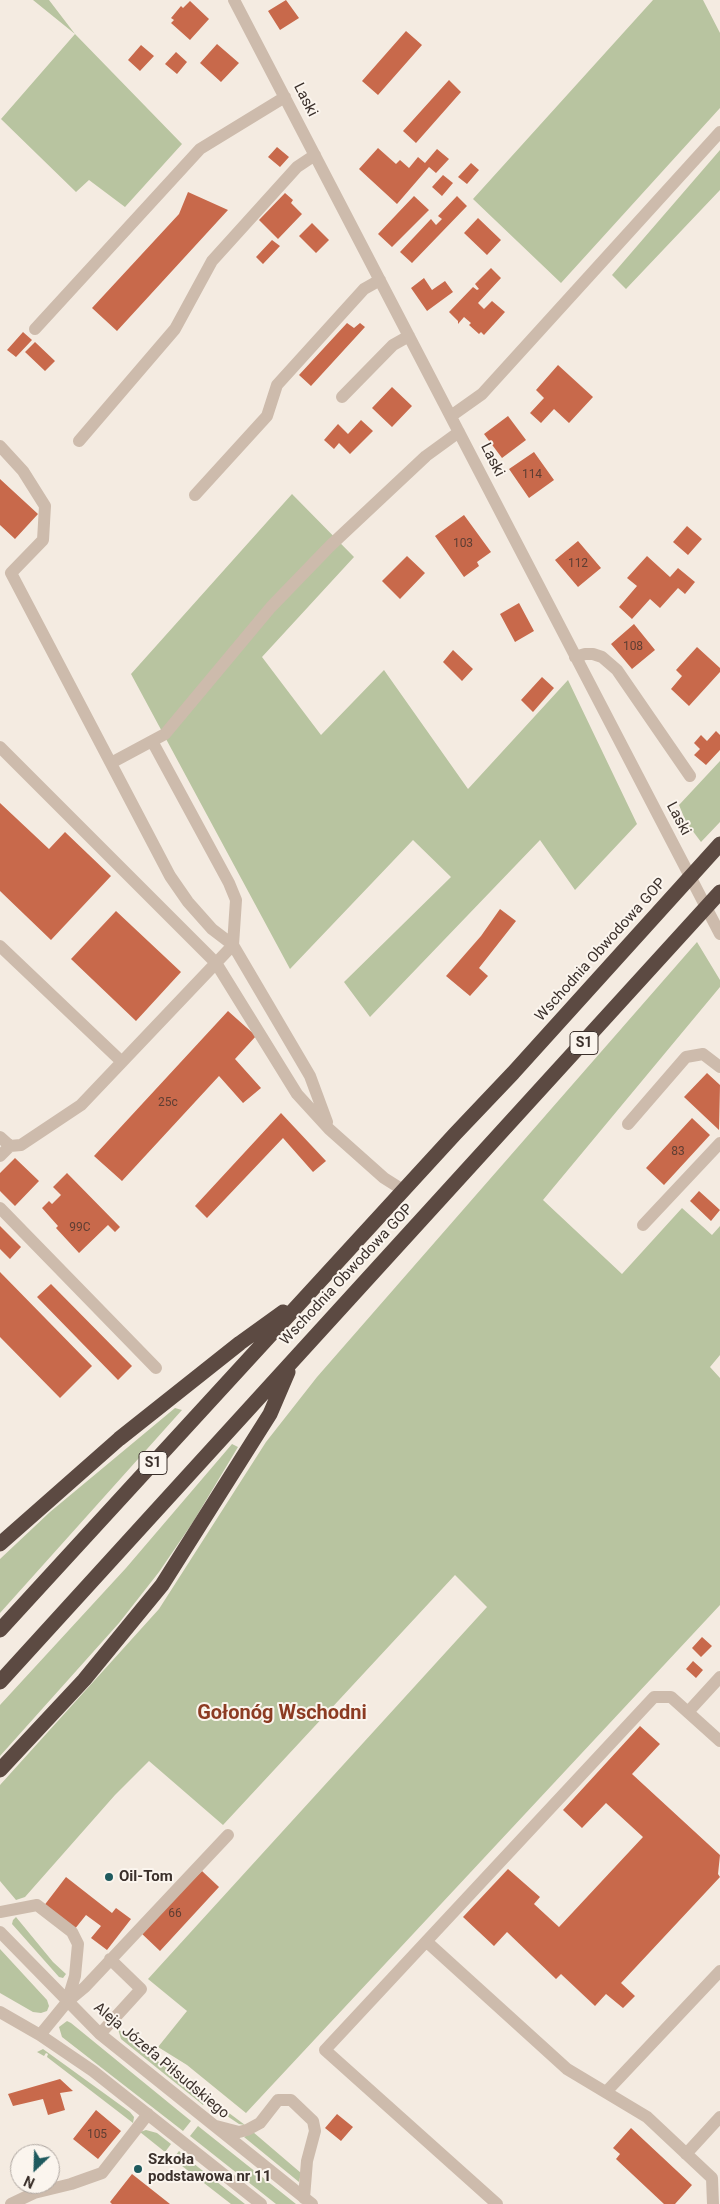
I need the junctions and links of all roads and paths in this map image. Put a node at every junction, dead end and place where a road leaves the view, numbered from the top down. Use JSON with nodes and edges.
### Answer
{"nodes":[{"id":1,"x":234,"y":0,"type":"edge"},
{"id":2,"x":285,"y":96,"type":"junction"},
{"id":3,"x":720,"y":132,"type":"edge"},
{"id":4,"x":315,"y":155,"type":"junction"},
{"id":5,"x":380,"y":280,"type":"junction"},
{"id":6,"x":35,"y":329,"type":"dead end"},
{"id":7,"x":409,"y":336,"type":"junction"},
{"id":8,"x":342,"y":397,"type":"dead end"},
{"id":9,"x":451,"y":416,"type":"junction"},
{"id":10,"x":459,"y":432,"type":"junction"},
{"id":11,"x":79,"y":441,"type":"dead end"},
{"id":12,"x":0,"y":446,"type":"edge"},
{"id":13,"x":195,"y":495,"type":"dead end"},
{"id":14,"x":575,"y":657,"type":"junction"},
{"id":15,"x":152,"y":742,"type":"junction"},
{"id":16,"x":0,"y":747,"type":"edge"},
{"id":17,"x":111,"y":763,"type":"junction"},
{"id":18,"x":690,"y":776,"type":"dead end"},
{"id":19,"x":720,"y":844,"type":"edge"},
{"id":20,"x":720,"y":892,"type":"edge"},
{"id":21,"x":720,"y":934,"type":"edge"},
{"id":22,"x":233,"y":945,"type":"junction"},
{"id":23,"x":0,"y":946,"type":"edge"},
{"id":24,"x":216,"y":962,"type":"junction"},
{"id":25,"x":122,"y":1062,"type":"junction"},
{"id":26,"x":720,"y":1067,"type":"edge"},
{"id":27,"x":628,"y":1124,"type":"dead end"},
{"id":28,"x":329,"y":1129,"type":"junction"},
{"id":29,"x":0,"y":1137,"type":"edge"},
{"id":30,"x":720,"y":1143,"type":"edge"},
{"id":31,"x":10,"y":1146,"type":"junction"},
{"id":32,"x":0,"y":1156,"type":"edge"},
{"id":33,"x":403,"y":1190,"type":"junction"},
{"id":34,"x":0,"y":1208,"type":"edge"},
{"id":35,"x":643,"y":1225,"type":"dead end"},
{"id":36,"x":307,"y":1296,"type":"junction"},
{"id":37,"x":294,"y":1360,"type":"junction"},
{"id":38,"x":156,"y":1368,"type":"dead end"},
{"id":39,"x":0,"y":1544,"type":"edge"},
{"id":40,"x":0,"y":1630,"type":"edge"},
{"id":41,"x":720,"y":1677,"type":"edge"},
{"id":42,"x":3,"y":1679,"type":"edge"},
{"id":43,"x":688,"y":1712,"type":"junction"},
{"id":44,"x":720,"y":1741,"type":"edge"},
{"id":45,"x":0,"y":1770,"type":"edge"},
{"id":46,"x":228,"y":1836,"type":"dead end"},
{"id":47,"x":0,"y":1912,"type":"edge"},
{"id":48,"x":0,"y":1932,"type":"edge"},
{"id":49,"x":427,"y":1942,"type":"junction"},
{"id":50,"x":110,"y":1959,"type":"junction"},
{"id":51,"x":720,"y":1971,"type":"edge"},
{"id":52,"x":67,"y":2002,"type":"junction"},
{"id":53,"x":0,"y":2012,"type":"edge"},
{"id":54,"x":100,"y":2034,"type":"junction"},
{"id":55,"x":40,"y":2035,"type":"junction"},
{"id":56,"x":606,"y":2092,"type":"junction"},
{"id":57,"x":148,"y":2114,"type":"junction"},
{"id":58,"x":720,"y":2118,"type":"edge"},
{"id":59,"x":211,"y":2125,"type":"junction"},
{"id":60,"x":686,"y":2154,"type":"junction"},
{"id":61,"x":308,"y":2201,"type":"edge"},
{"id":62,"x":12,"y":2204,"type":"edge"},
{"id":63,"x":261,"y":2204,"type":"edge"},
{"id":64,"x":497,"y":2204,"type":"edge"},
{"id":65,"x":713,"y":2204,"type":"edge"}],
"edges":[{"from":1,"to":2,"type":"street","name":"Laski"},
{"from":2,"to":4,"type":"street","name":"Laski"},
{"from":2,"to":6,"type":"street"},
{"from":3,"to":9,"type":"street"},
{"from":4,"to":5,"type":"street","name":"Laski"},
{"from":4,"to":11,"type":"street"},
{"from":5,"to":7,"type":"street","name":"Laski"},
{"from":5,"to":13,"type":"street"},
{"from":7,"to":8,"type":"street"},
{"from":7,"to":9,"type":"street","name":"Laski"},
{"from":9,"to":10,"type":"street","name":"Laski"},
{"from":10,"to":14,"type":"street","name":"Laski"},
{"from":10,"to":15,"type":"street"},
{"from":12,"to":17,"type":"street"},
{"from":14,"to":18,"type":"street"},
{"from":14,"to":21,"type":"street","name":"Laski"},
{"from":15,"to":17,"type":"street"},
{"from":15,"to":22,"type":"street"},
{"from":16,"to":24,"type":"street"},
{"from":17,"to":22,"type":"street"},
{"from":19,"to":33,"type":"highway","name":"Wschodnia Obwodowa GOP","number":"S1"},
{"from":20,"to":37,"type":"highway","name":"Wschodnia Obwodowa GOP","number":"S1"},
{"from":22,"to":24,"type":"street"},
{"from":22,"to":28,"type":"street"},
{"from":23,"to":25,"type":"street"},
{"from":24,"to":25,"type":"street"},
{"from":24,"to":28,"type":"street"},
{"from":25,"to":31,"type":"street"},
{"from":26,"to":27,"type":"street"},
{"from":28,"to":33,"type":"street"},
{"from":29,"to":31,"type":"street"},
{"from":30,"to":35,"type":"street"},
{"from":31,"to":32,"type":"street"},
{"from":33,"to":36,"type":"highway","name":"Wschodnia Obwodowa GOP","number":"S1"},
{"from":34,"to":38,"type":"street"},
{"from":36,"to":39,"type":"highway"},
{"from":36,"to":40,"type":"highway","name":"Wschodnia Obwodowa GOP","number":"S1"},
{"from":37,"to":42,"type":"highway","name":"Wschodnia Obwodowa GOP","number":"S1"},
{"from":37,"to":45,"type":"highway"},
{"from":41,"to":43,"type":"street"},
{"from":43,"to":44,"type":"street"},
{"from":43,"to":49,"type":"street"},
{"from":46,"to":50,"type":"street"},
{"from":47,"to":52,"type":"street"},
{"from":48,"to":52,"type":"street","name":"Aleja Józefa Piłsudskiego"},
{"from":49,"to":56,"type":"street"},
{"from":49,"to":64,"type":"street"},
{"from":50,"to":52,"type":"street"},
{"from":50,"to":54,"type":"street"},
{"from":51,"to":56,"type":"street"},
{"from":52,"to":54,"type":"street","name":"Aleja Józefa Piłsudskiego"},
{"from":52,"to":55,"type":"street"},
{"from":53,"to":55,"type":"street"},
{"from":54,"to":59,"type":"street","name":"Aleja Józefa Piłsudskiego"},
{"from":55,"to":57,"type":"street"},
{"from":56,"to":60,"type":"street"},
{"from":57,"to":62,"type":"street"},
{"from":57,"to":63,"type":"street"},
{"from":58,"to":60,"type":"street"},
{"from":59,"to":61,"type":"street","name":"Aleja Józefa Piłsudskiego"},
{"from":59,"to":61,"type":"street"},
{"from":60,"to":65,"type":"street"}]}
